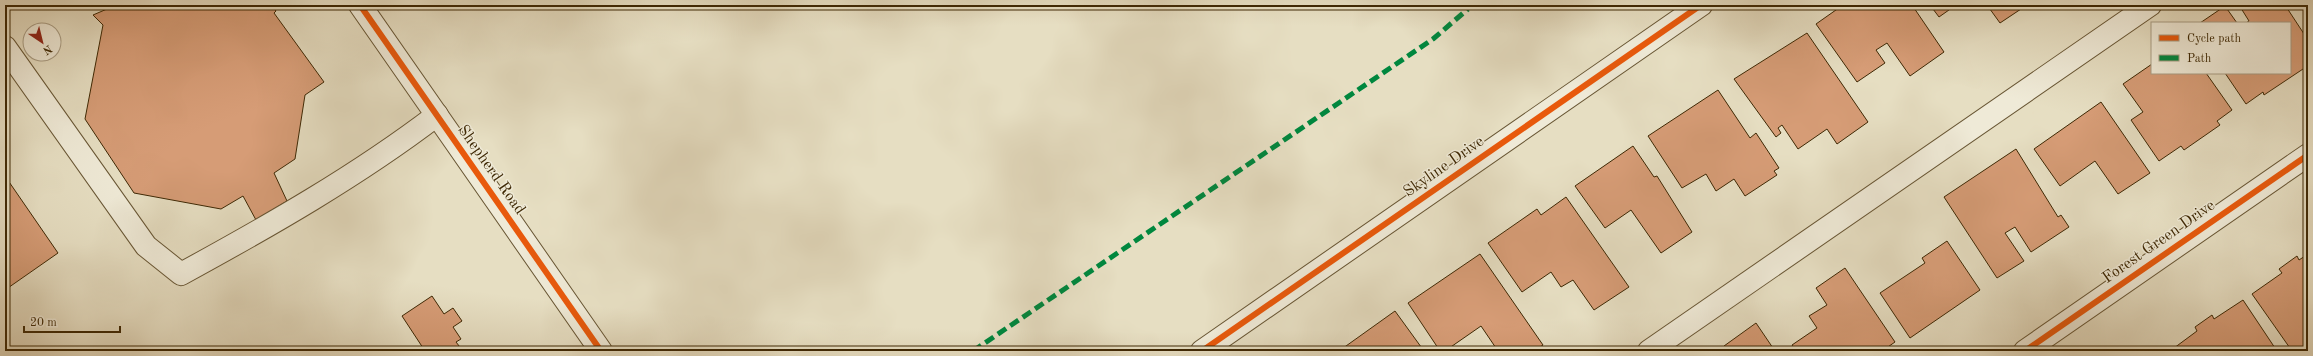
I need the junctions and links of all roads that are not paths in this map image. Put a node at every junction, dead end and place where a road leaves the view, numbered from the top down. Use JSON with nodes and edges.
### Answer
{"nodes":[{"id":1,"x":360,"y":5,"type":"edge"},
{"id":2,"x":1701,"y":5,"type":"edge"},
{"id":3,"x":2150,"y":5,"type":"edge"},
{"id":4,"x":5,"y":47,"type":"edge"},
{"id":5,"x":437,"y":115,"type":"junction"},
{"id":6,"x":2308,"y":155,"type":"edge"},
{"id":7,"x":601,"y":351,"type":"edge"},
{"id":8,"x":1202,"y":351,"type":"edge"},
{"id":9,"x":1649,"y":351,"type":"edge"},
{"id":10,"x":2025,"y":351,"type":"edge"}],
"edges":[{"from":1,"to":5,"type":"street","name":"Shepherd Road"},
{"from":2,"to":8,"type":"street","name":"Skyline Drive"},
{"from":3,"to":9,"type":"street"},
{"from":4,"to":5,"type":"street"},
{"from":5,"to":7,"type":"street","name":"Shepherd Road"},
{"from":6,"to":10,"type":"street","name":"Forest Green Drive"}]}
